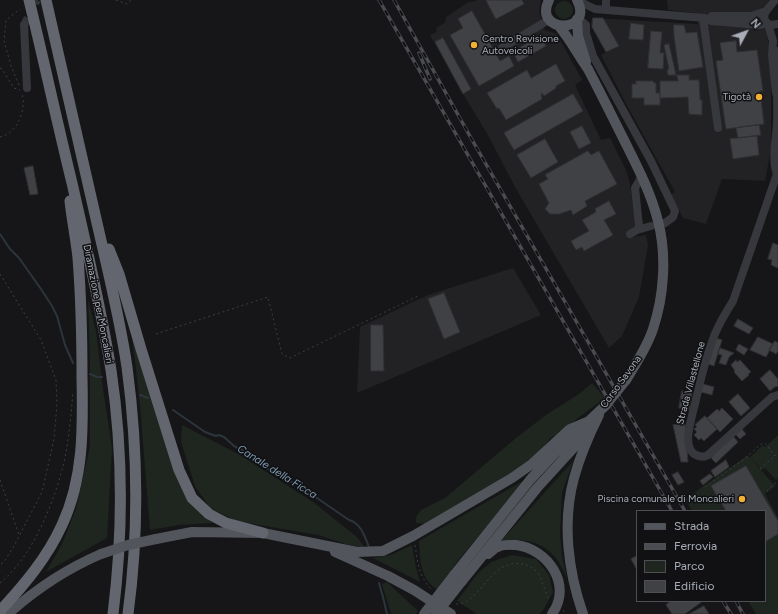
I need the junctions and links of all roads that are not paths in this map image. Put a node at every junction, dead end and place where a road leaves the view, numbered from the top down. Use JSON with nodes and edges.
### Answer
{"nodes":[{"id":1,"x":29,"y":0,"type":"edge"},
{"id":2,"x":46,"y":0,"type":"edge"},
{"id":3,"x":578,"y":0,"type":"edge"},
{"id":4,"x":606,"y":0,"type":"edge"},
{"id":5,"x":775,"y":0,"type":"edge"},
{"id":6,"x":548,"y":2,"type":"edge"},
{"id":7,"x":595,"y":9,"type":"junction"},
{"id":8,"x":606,"y":9,"type":"junction"},
{"id":9,"x":778,"y":9,"type":"edge"},
{"id":10,"x":767,"y":10,"type":"junction"},
{"id":11,"x":578,"y":18,"type":"junction"},
{"id":12,"x":704,"y":18,"type":"junction"},
{"id":13,"x":554,"y":22,"type":"junction"},
{"id":14,"x":768,"y":24,"type":"junction"},
{"id":15,"x":778,"y":24,"type":"edge"},
{"id":16,"x":24,"y":25,"type":"tunnel mouth"},
{"id":17,"x":775,"y":42,"type":"edge"},
{"id":18,"x":502,"y":48,"type":"dead end"},
{"id":19,"x":778,"y":52,"type":"edge"},
{"id":20,"x":588,"y":69,"type":"junction"},
{"id":21,"x":603,"y":76,"type":"junction"},
{"id":22,"x":594,"y":80,"type":"junction"},
{"id":23,"x":778,"y":80,"type":"edge"},
{"id":24,"x":24,"y":89,"type":"road end"},
{"id":25,"x":777,"y":90,"type":"edge"},
{"id":26,"x":718,"y":128,"type":"dead end"},
{"id":27,"x":65,"y":155,"type":"junction"},
{"id":28,"x":776,"y":161,"type":"edge"},
{"id":29,"x":778,"y":174,"type":"edge"},
{"id":30,"x":642,"y":176,"type":"junction"},
{"id":31,"x":96,"y":214,"type":"junction"},
{"id":32,"x":665,"y":223,"type":"dead end"},
{"id":33,"x":651,"y":226,"type":"dead end"},
{"id":34,"x":778,"y":395,"type":"edge"},
{"id":35,"x":591,"y":423,"type":"junction"},
{"id":36,"x":263,"y":533,"type":"junction"},
{"id":37,"x":316,"y":544,"type":"junction"},
{"id":38,"x":476,"y":562,"type":"junction"},
{"id":39,"x":458,"y":578,"type":"junction"},
{"id":40,"x":0,"y":611,"type":"edge"},
{"id":41,"x":452,"y":611,"type":"edge"},
{"id":42,"x":8,"y":614,"type":"edge"},
{"id":43,"x":113,"y":614,"type":"edge"},
{"id":44,"x":128,"y":614,"type":"edge"},
{"id":45,"x":424,"y":614,"type":"edge"},
{"id":46,"x":436,"y":614,"type":"edge"},
{"id":47,"x":552,"y":614,"type":"edge"},
{"id":48,"x":583,"y":614,"type":"edge"}],
"edges":[{"from":1,"to":27,"type":"highway","name":"Diramazione per Moncalieri"},
{"from":2,"to":31,"type":"highway","name":"Diramazione per Moncalieri"},
{"from":3,"to":7,"type":"street"},
{"from":3,"to":11,"type":"main road","name":"Corso Savona"},
{"from":4,"to":8,"type":"street"},
{"from":5,"to":10,"type":"street"},
{"from":6,"to":13,"type":"main road"},
{"from":7,"to":8,"type":"street"},
{"from":7,"to":11,"type":"street"},
{"from":8,"to":12,"type":"street"},
{"from":9,"to":10,"type":"street"},
{"from":10,"to":12,"type":"street"},
{"from":10,"to":14,"type":"street"},
{"from":11,"to":13,"type":"main road"},
{"from":11,"to":20,"type":"main road","name":"Corso Savona"},
{"from":11,"to":21,"type":"street"},
{"from":12,"to":14,"type":"street"},
{"from":12,"to":26,"type":"street"},
{"from":13,"to":18,"type":"street"},
{"from":13,"to":20,"type":"main road","name":"Corso Savona"},
{"from":14,"to":15,"type":"street"},
{"from":14,"to":17,"type":"street"},
{"from":16,"to":24,"type":"street"},
{"from":17,"to":25,"type":"street"},
{"from":19,"to":23,"type":"street"},
{"from":20,"to":22,"type":"main road","name":"Corso Savona"},
{"from":21,"to":22,"type":"street"},
{"from":21,"to":32,"type":"street"},
{"from":22,"to":30,"type":"main road","name":"Corso Savona"},
{"from":25,"to":28,"type":"street"},
{"from":27,"to":40,"type":"highway"},
{"from":27,"to":43,"type":"highway","name":"Diramazione per Moncalieri"},
{"from":28,"to":29,"type":"street"},
{"from":29,"to":34,"type":"street","name":"Strada Villastellone"},
{"from":30,"to":33,"type":"street"},
{"from":30,"to":35,"type":"main road","name":"Corso Savona","bridge":true},
{"from":31,"to":36,"type":"highway"},
{"from":31,"to":44,"type":"highway","name":"Diramazione per Moncalieri"},
{"from":35,"to":37,"type":"main road"},
{"from":35,"to":38,"type":"main road","name":"Corso Savona"},
{"from":35,"to":39,"type":"main road","name":"Corso Savona"},
{"from":35,"to":48,"type":"main road"},
{"from":36,"to":37,"type":"main road"},
{"from":36,"to":42,"type":"main road","bridge":true},
{"from":37,"to":41,"type":"main road"},
{"from":38,"to":39,"type":"main road","name":"Corso Savona"},
{"from":38,"to":47,"type":"main road"},
{"from":39,"to":45,"type":"main road","name":"Corso Savona","bridge":true},
{"from":39,"to":46,"type":"main road","name":"Corso Savona","bridge":true}]}
